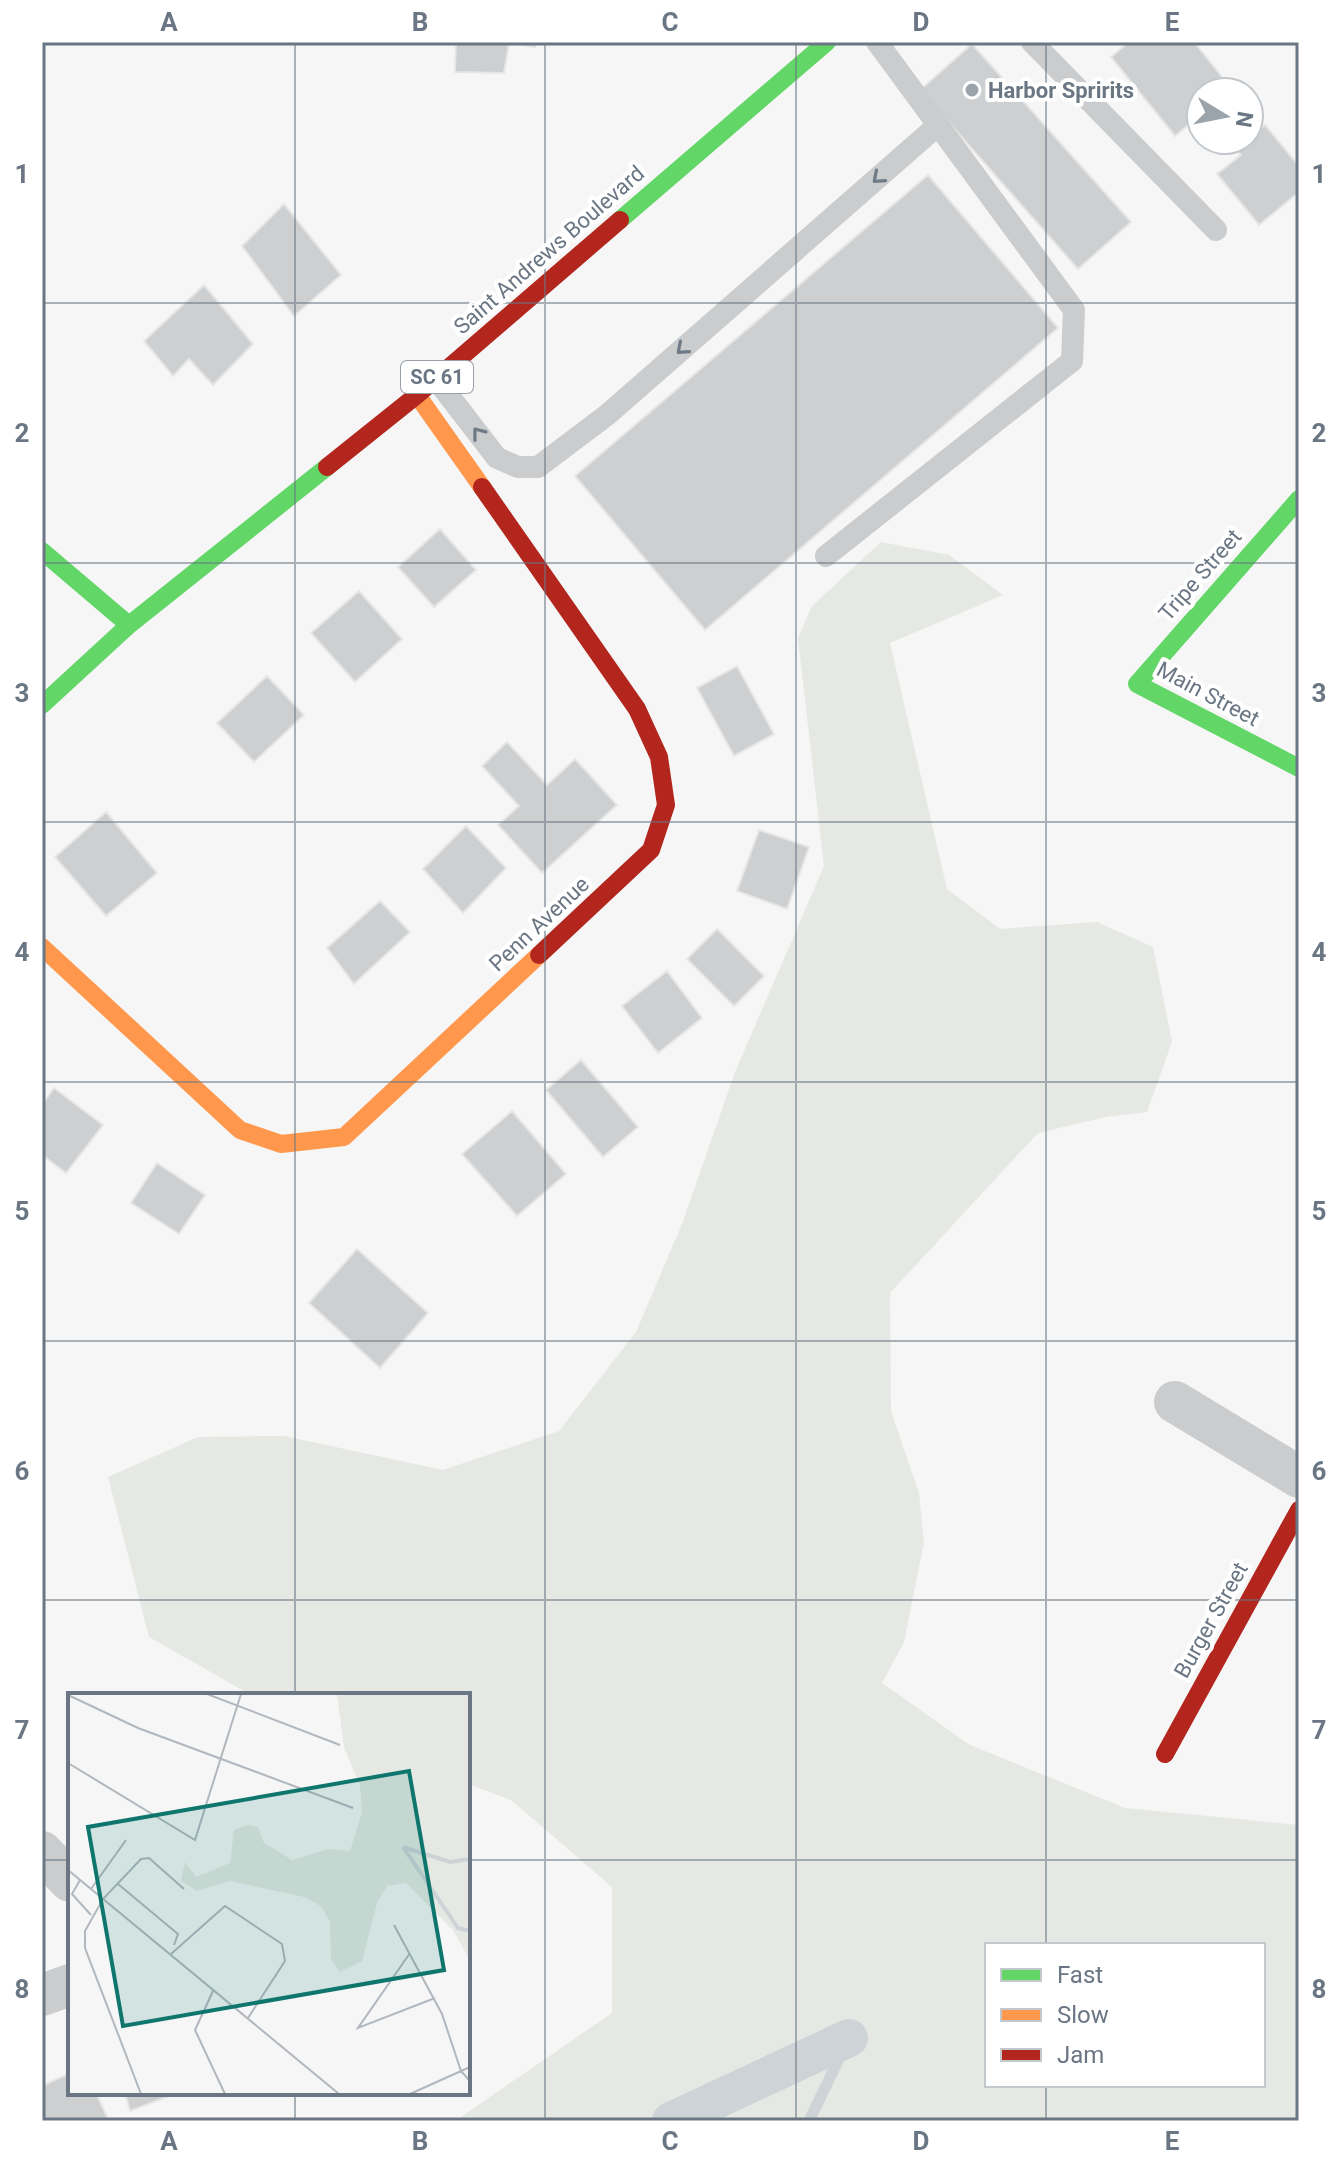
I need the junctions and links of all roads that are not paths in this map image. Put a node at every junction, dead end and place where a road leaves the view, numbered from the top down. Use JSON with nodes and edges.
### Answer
{"nodes":[{"id":1,"x":827,"y":42,"type":"edge"},
{"id":2,"x":877,"y":42,"type":"edge"},
{"id":3,"x":1032,"y":42,"type":"edge"},
{"id":4,"x":937,"y":126,"type":"junction"},
{"id":5,"x":1216,"y":230,"type":"dead end"},
{"id":6,"x":436,"y":379,"type":"junction"},
{"id":7,"x":417,"y":395,"type":"junction"},
{"id":8,"x":1299,"y":499,"type":"edge"},
{"id":9,"x":42,"y":551,"type":"edge"},
{"id":10,"x":826,"y":556,"type":"dead end"},
{"id":11,"x":129,"y":625,"type":"junction"},
{"id":12,"x":1137,"y":684,"type":"joint"},
{"id":13,"x":42,"y":705,"type":"edge"},
{"id":14,"x":1299,"y":768,"type":"edge"},
{"id":15,"x":42,"y":947,"type":"edge"},
{"id":16,"x":1175,"y":1402,"type":"dead end"},
{"id":17,"x":1299,"y":1477,"type":"edge"},
{"id":18,"x":1299,"y":1510,"type":"edge"},
{"id":19,"x":1165,"y":1754,"type":"dead end"},
{"id":20,"x":42,"y":1852,"type":"edge"},
{"id":21,"x":68,"y":1879,"type":"edge"},
{"id":22,"x":68,"y":1986,"type":"edge"},
{"id":23,"x":42,"y":1995,"type":"edge"}],
"edges":[{"from":1,"to":6,"type":"street","name":"Saint Andrews Boulevard","number":"SC 61"},
{"from":2,"to":4,"type":"lane"},
{"from":3,"to":5,"type":"lane"},
{"from":4,"to":6,"type":"lane","one_way":true},
{"from":4,"to":10,"type":"lane"},
{"from":6,"to":7,"type":"street","name":"Saint Andrews Boulevard","number":"SC 61"},
{"from":7,"to":11,"type":"street","name":"Saint Andrews Boulevard","number":"SC 61"},
{"from":7,"to":15,"type":"street","name":"Penn Avenue"},
{"from":8,"to":12,"type":"street","name":"Tripe Street"},
{"from":9,"to":11,"type":"street"},
{"from":11,"to":13,"type":"street","name":"Saint Andrews Boulevard","number":"SC 61"},
{"from":12,"to":14,"type":"street","name":"Main Street"},
{"from":16,"to":17,"type":"street"},
{"from":18,"to":19,"type":"street","name":"Burger Street"},
{"from":20,"to":21,"type":"street"},
{"from":22,"to":23,"type":"street"}]}
